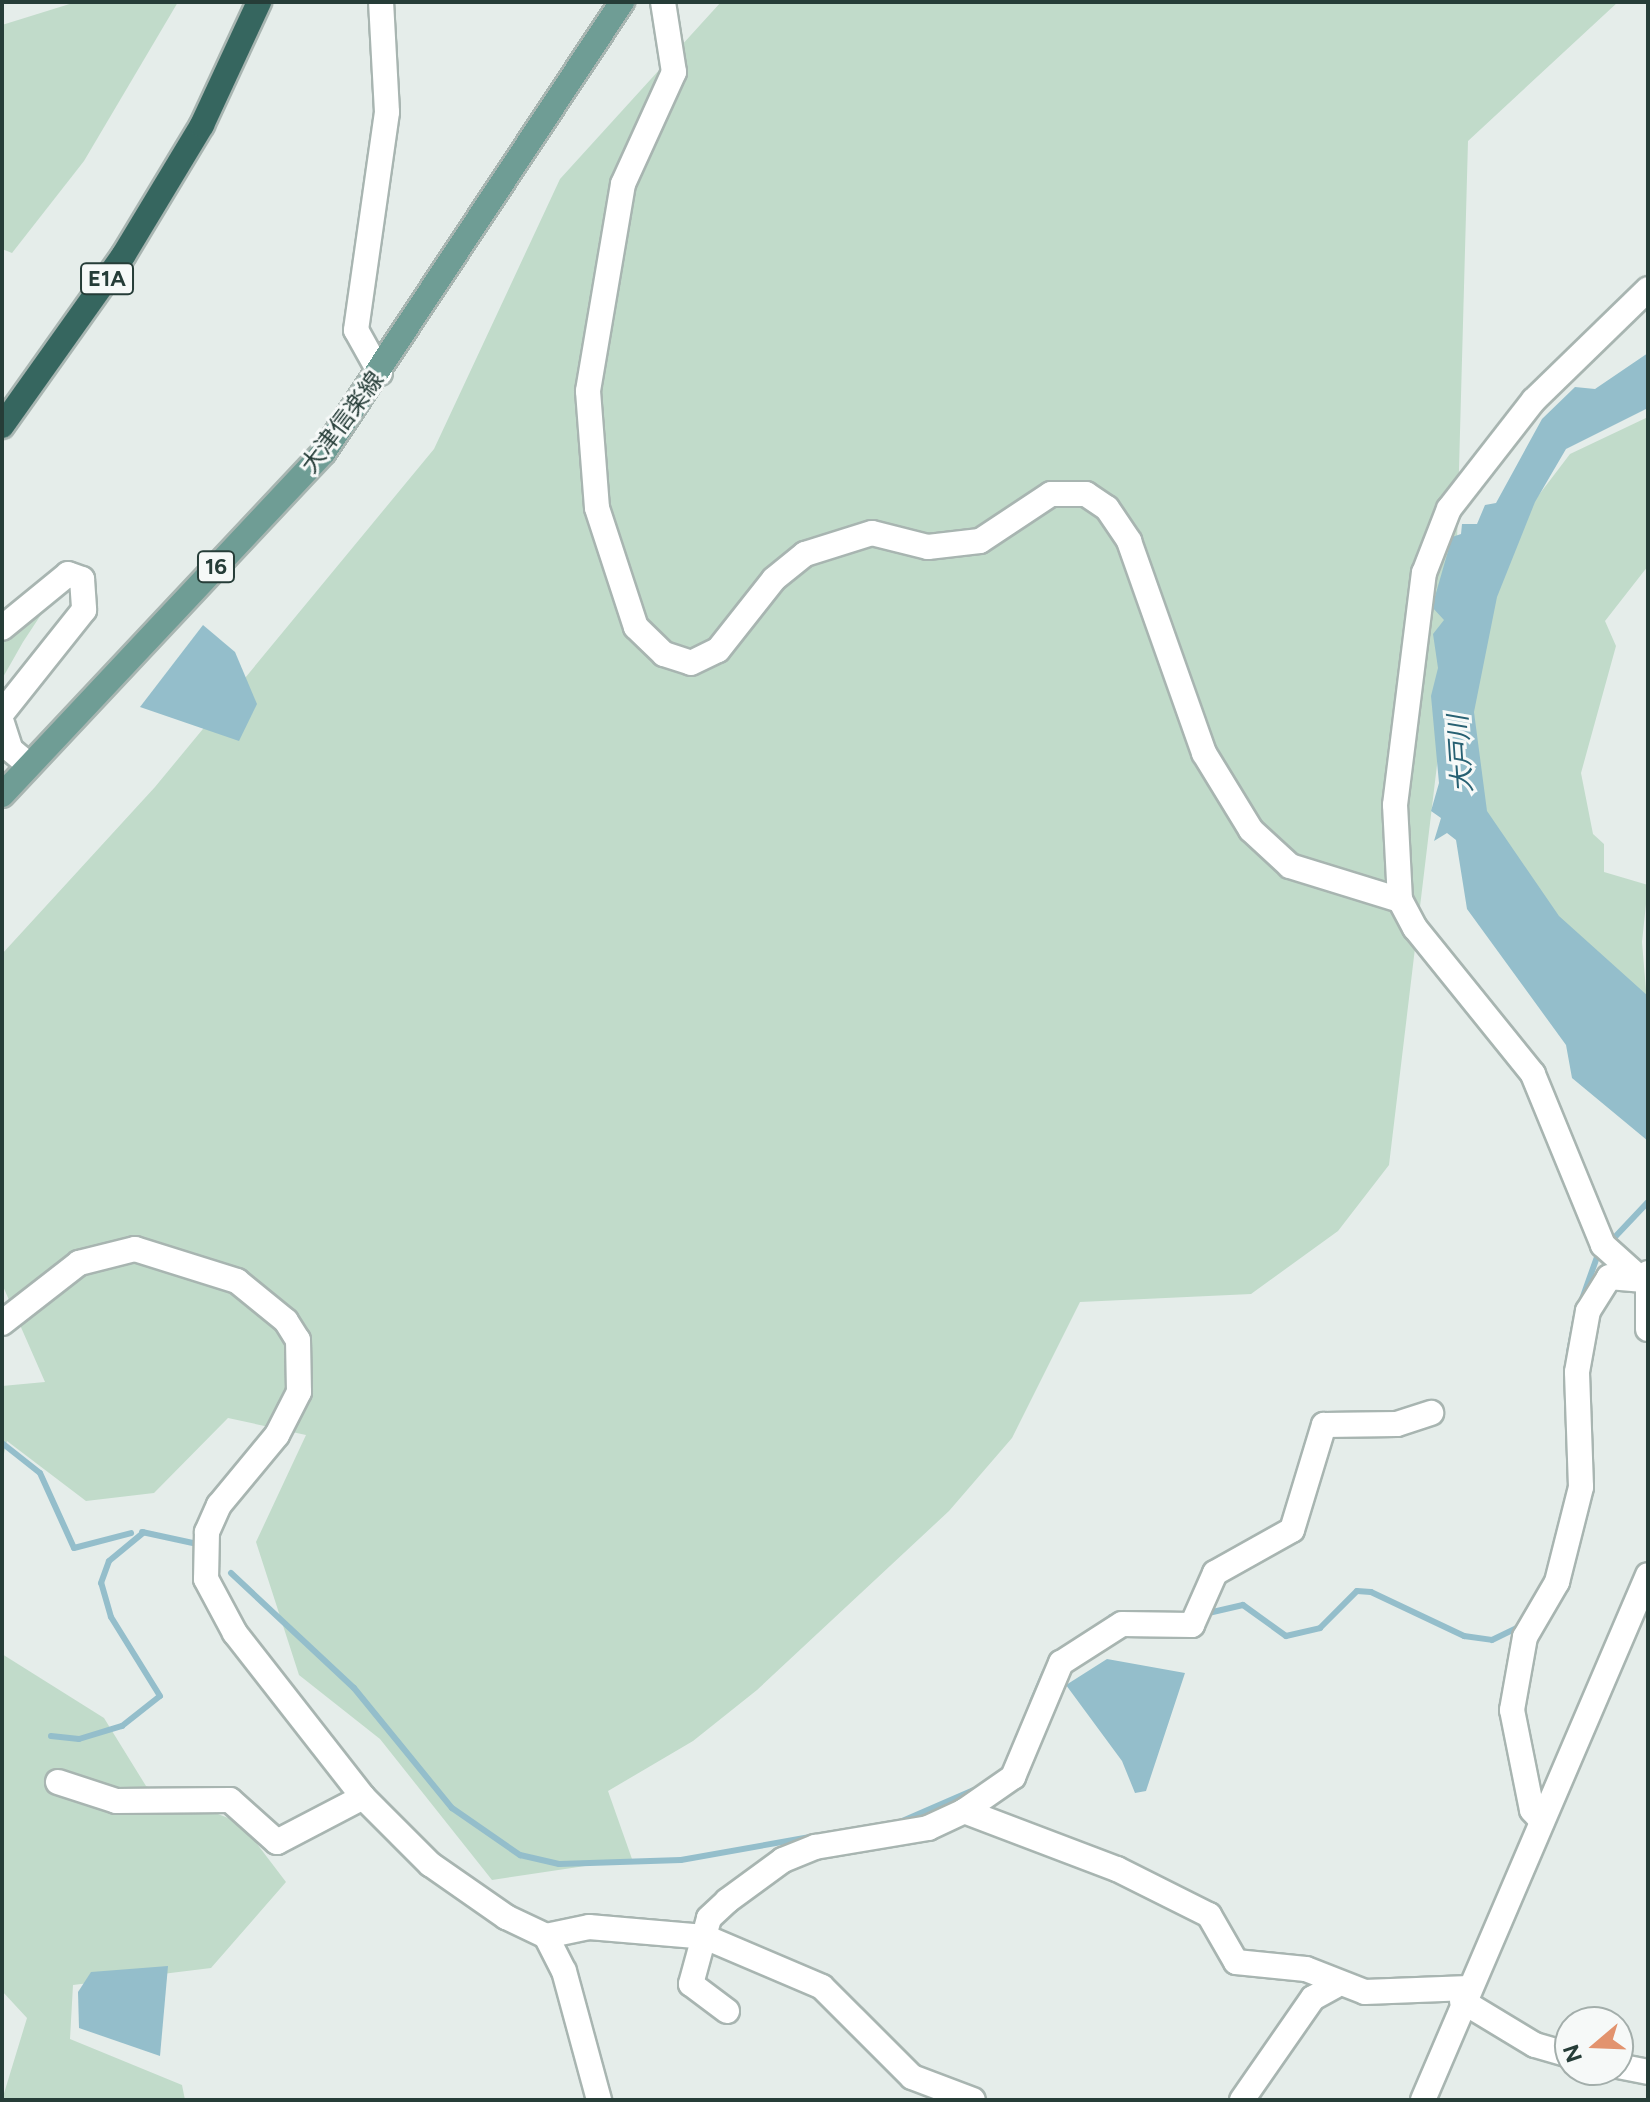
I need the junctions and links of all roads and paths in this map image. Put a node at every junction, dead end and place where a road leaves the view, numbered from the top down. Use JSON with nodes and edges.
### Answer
{"nodes":[{"id":1,"x":259,"y":2,"type":"edge"},
{"id":2,"x":381,"y":2,"type":"edge"},
{"id":3,"x":663,"y":2,"type":"edge"},
{"id":4,"x":616,"y":11,"type":"edge"},
{"id":5,"x":1648,"y":289,"type":"edge"},
{"id":6,"x":380,"y":373,"type":"junction"},
{"id":7,"x":2,"y":426,"type":"edge"},
{"id":8,"x":2,"y":628,"type":"edge"},
{"id":9,"x":2,"y":713,"type":"edge"},
{"id":10,"x":2,"y":723,"type":"edge"},
{"id":11,"x":29,"y":765,"type":"junction"},
{"id":12,"x":2,"y":795,"type":"edge"},
{"id":13,"x":1400,"y":900,"type":"junction"},
{"id":14,"x":1646,"y":1279,"type":"edge"},
{"id":15,"x":2,"y":1323,"type":"edge"},
{"id":16,"x":1648,"y":1329,"type":"edge"},
{"id":17,"x":1431,"y":1413,"type":"dead end"},
{"id":18,"x":1648,"y":1575,"type":"edge"},
{"id":19,"x":58,"y":1782,"type":"dead end"},
{"id":20,"x":363,"y":1797,"type":"junction"},
{"id":21,"x":964,"y":1811,"type":"junction"},
{"id":22,"x":1542,"y":1821,"type":"junction"},
{"id":23,"x":546,"y":1936,"type":"junction"},
{"id":24,"x":705,"y":1937,"type":"junction"},
{"id":25,"x":1335,"y":1986,"type":"junction"},
{"id":26,"x":1465,"y":1994,"type":"junction"},
{"id":27,"x":727,"y":2011,"type":"dead end"},
{"id":28,"x":1554,"y":2050,"type":"edge"},
{"id":29,"x":599,"y":2100,"type":"edge"},
{"id":30,"x":973,"y":2100,"type":"edge"},
{"id":31,"x":1242,"y":2100,"type":"edge"},
{"id":32,"x":1423,"y":2100,"type":"edge"}],
"edges":[{"from":1,"to":7,"type":"highway","number":"E1A"},
{"from":2,"to":6,"type":"street"},
{"from":3,"to":13,"type":"street"},
{"from":4,"to":6,"type":"main road","name":"大津信楽線","number":"16"},
{"from":5,"to":13,"type":"street"},
{"from":6,"to":11,"type":"main road","name":"大津信楽線","number":"16"},
{"from":8,"to":9,"type":"street"},
{"from":10,"to":11,"type":"street"},
{"from":11,"to":12,"type":"main road","name":"大津信楽線","number":"16"},
{"from":13,"to":14,"type":"street"},
{"from":14,"to":16,"type":"street"},
{"from":14,"to":22,"type":"street"},
{"from":15,"to":20,"type":"street"},
{"from":17,"to":21,"type":"street"},
{"from":18,"to":22,"type":"street"},
{"from":19,"to":20,"type":"street"},
{"from":20,"to":23,"type":"street"},
{"from":21,"to":24,"type":"street"},
{"from":21,"to":25,"type":"street"},
{"from":22,"to":26,"type":"street"},
{"from":23,"to":24,"type":"street"},
{"from":23,"to":29,"type":"street"},
{"from":24,"to":27,"type":"street"},
{"from":24,"to":30,"type":"street"},
{"from":25,"to":26,"type":"street"},
{"from":25,"to":31,"type":"street"},
{"from":26,"to":28,"type":"street"},
{"from":26,"to":32,"type":"street"}]}
